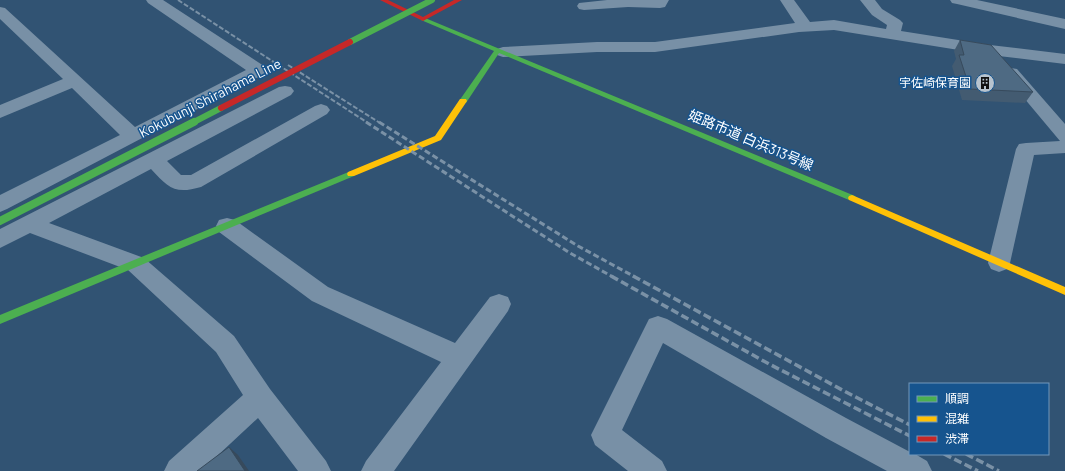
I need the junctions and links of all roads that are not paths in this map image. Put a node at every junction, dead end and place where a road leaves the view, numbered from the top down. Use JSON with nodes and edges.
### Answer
{"nodes":[{"id":1,"x":153,"y":0,"type":"edge"},
{"id":2,"x":383,"y":0,"type":"edge"},
{"id":3,"x":404,"y":0,"type":"edge"},
{"id":4,"x":432,"y":0,"type":"edge"},
{"id":5,"x":459,"y":0,"type":"edge"},
{"id":6,"x":662,"y":0,"type":"edge"},
{"id":7,"x":787,"y":0,"type":"edge"},
{"id":8,"x":867,"y":0,"type":"edge"},
{"id":9,"x":957,"y":0,"type":"edge"},
{"id":10,"x":393,"y":5,"type":"junction"},
{"id":11,"x":584,"y":6,"type":"dead end"},
{"id":12,"x":0,"y":11,"type":"edge"},
{"id":13,"x":423,"y":19,"type":"junction"},
{"id":14,"x":1065,"y":24,"type":"edge"},
{"id":15,"x":806,"y":26,"type":"junction"},
{"id":16,"x":893,"y":34,"type":"junction"},
{"id":17,"x":990,"y":50,"type":"junction"},
{"id":18,"x":500,"y":51,"type":"junction"},
{"id":19,"x":1065,"y":59,"type":"edge"},
{"id":20,"x":72,"y":81,"type":"junction"},
{"id":21,"x":285,"y":91,"type":"dead end"},
{"id":22,"x":321,"y":110,"type":"dead end"},
{"id":23,"x":0,"y":112,"type":"edge"},
{"id":24,"x":133,"y":136,"type":"junction"},
{"id":25,"x":1065,"y":136,"type":"edge"},
{"id":26,"x":1065,"y":147,"type":"edge"},
{"id":27,"x":153,"y":159,"type":"junction"},
{"id":28,"x":0,"y":204,"type":"edge"},
{"id":29,"x":0,"y":222,"type":"edge"},
{"id":30,"x":29,"y":224,"type":"junction"},
{"id":31,"x":227,"y":226,"type":"junction"},
{"id":32,"x":0,"y":239,"type":"edge"},
{"id":33,"x":999,"y":263,"type":"junction"},
{"id":34,"x":136,"y":264,"type":"junction"},
{"id":35,"x":1065,"y":291,"type":"edge"},
{"id":36,"x":499,"y":304,"type":"dead end"},
{"id":37,"x":0,"y":320,"type":"edge"},
{"id":38,"x":460,"y":358,"type":"junction"},
{"id":39,"x":260,"y":398,"type":"junction"},
{"id":40,"x":179,"y":471,"type":"edge"},
{"id":41,"x":316,"y":471,"type":"edge"},
{"id":42,"x":376,"y":471,"type":"edge"},
{"id":43,"x":652,"y":471,"type":"edge"},
{"id":44,"x":917,"y":471,"type":"edge"}],
"edges":[{"from":1,"to":24,"type":"street"},
{"from":2,"to":10,"type":"main road","name":"姫路市道 白浜313号線"},
{"from":3,"to":10,"type":"main road"},
{"from":4,"to":29,"type":"main road","name":"Kokubunji Shirahama Line","bridge":true},
{"from":5,"to":13,"type":"main road"},
{"from":6,"to":11,"type":"street"},
{"from":7,"to":15,"type":"street"},
{"from":8,"to":16,"type":"street"},
{"from":9,"to":14,"type":"street"},
{"from":10,"to":13,"type":"main road","name":"姫路市道 白浜313号線"},
{"from":12,"to":20,"type":"street"},
{"from":13,"to":18,"type":"main road","name":"姫路市道 白浜313号線"},
{"from":15,"to":16,"type":"street"},
{"from":15,"to":18,"type":"street"},
{"from":16,"to":17,"type":"street"},
{"from":17,"to":19,"type":"street"},
{"from":17,"to":25,"type":"street"},
{"from":18,"to":31,"type":"main road"},
{"from":18,"to":33,"type":"main road","name":"姫路市道 白浜313号線"},
{"from":20,"to":23,"type":"street"},
{"from":20,"to":24,"type":"street"},
{"from":21,"to":27,"type":"street"},
{"from":22,"to":27,"type":"street"},
{"from":24,"to":28,"type":"street"},
{"from":26,"to":33,"type":"street"},
{"from":27,"to":30,"type":"street"},
{"from":30,"to":32,"type":"street"},
{"from":30,"to":34,"type":"street"},
{"from":31,"to":34,"type":"main road"},
{"from":31,"to":38,"type":"street"},
{"from":33,"to":35,"type":"main road","name":"姫路市道 白浜313号線"},
{"from":34,"to":37,"type":"main road"},
{"from":34,"to":39,"type":"street"},
{"from":36,"to":38,"type":"street"},
{"from":38,"to":42,"type":"street"},
{"from":39,"to":40,"type":"street"},
{"from":39,"to":41,"type":"street"},
{"from":43,"to":44,"type":"street"}]}
